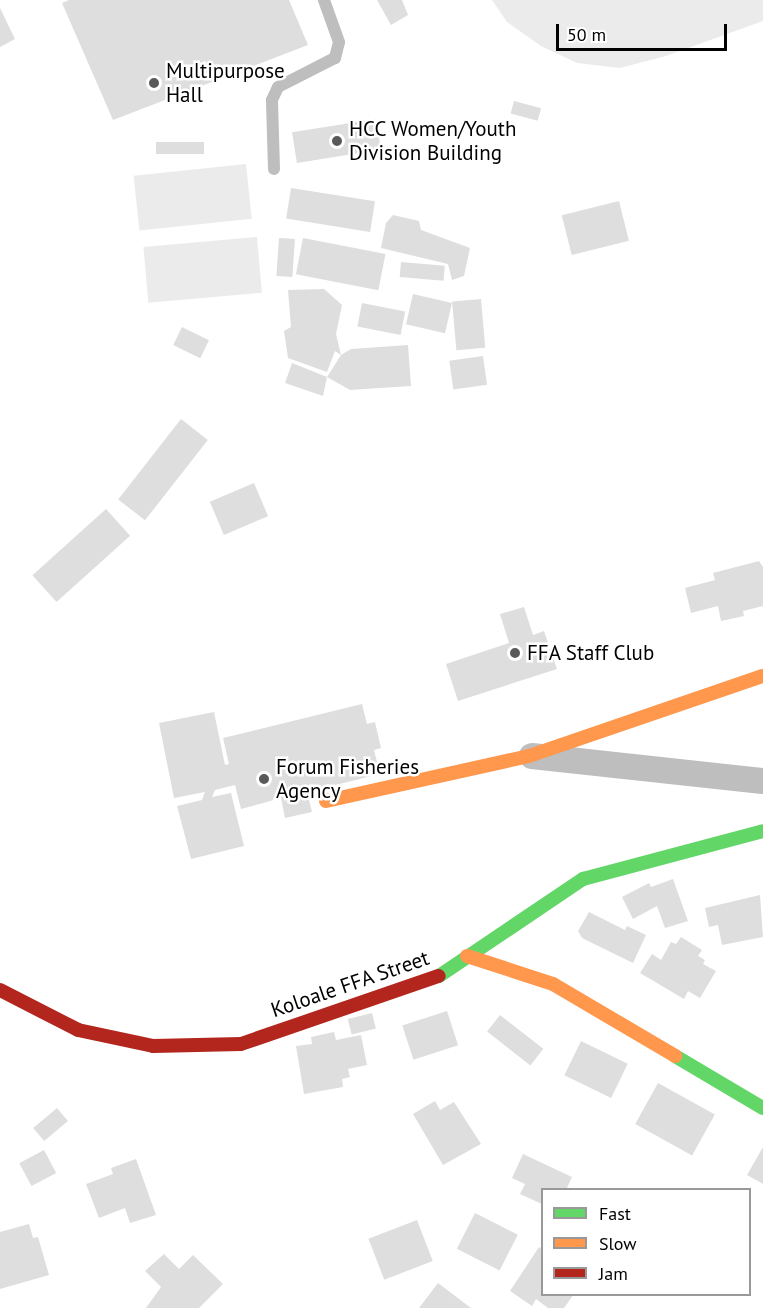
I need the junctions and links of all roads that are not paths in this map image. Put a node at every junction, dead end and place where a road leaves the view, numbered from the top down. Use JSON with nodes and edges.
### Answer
{"nodes":[{"id":1,"x":324,"y":0,"type":"edge"},
{"id":2,"x":274,"y":169,"type":"dead end"},
{"id":3,"x":763,"y":676,"type":"edge"},
{"id":4,"x":529,"y":756,"type":"junction"},
{"id":5,"x":763,"y":781,"type":"edge"},
{"id":6,"x":326,"y":801,"type":"dead end"},
{"id":7,"x":761,"y":830,"type":"edge"},
{"id":8,"x":467,"y":956,"type":"junction"},
{"id":9,"x":0,"y":990,"type":"edge"},
{"id":10,"x":763,"y":1108,"type":"edge"}],
"edges":[{"from":1,"to":2,"type":"lane"},
{"from":3,"to":4,"type":"street"},
{"from":4,"to":5,"type":"street"},
{"from":4,"to":6,"type":"street"},
{"from":7,"to":8,"type":"street","name":"Koloale FFA Street"},
{"from":8,"to":9,"type":"street","name":"Koloale FFA Street"},
{"from":8,"to":10,"type":"street"}]}
